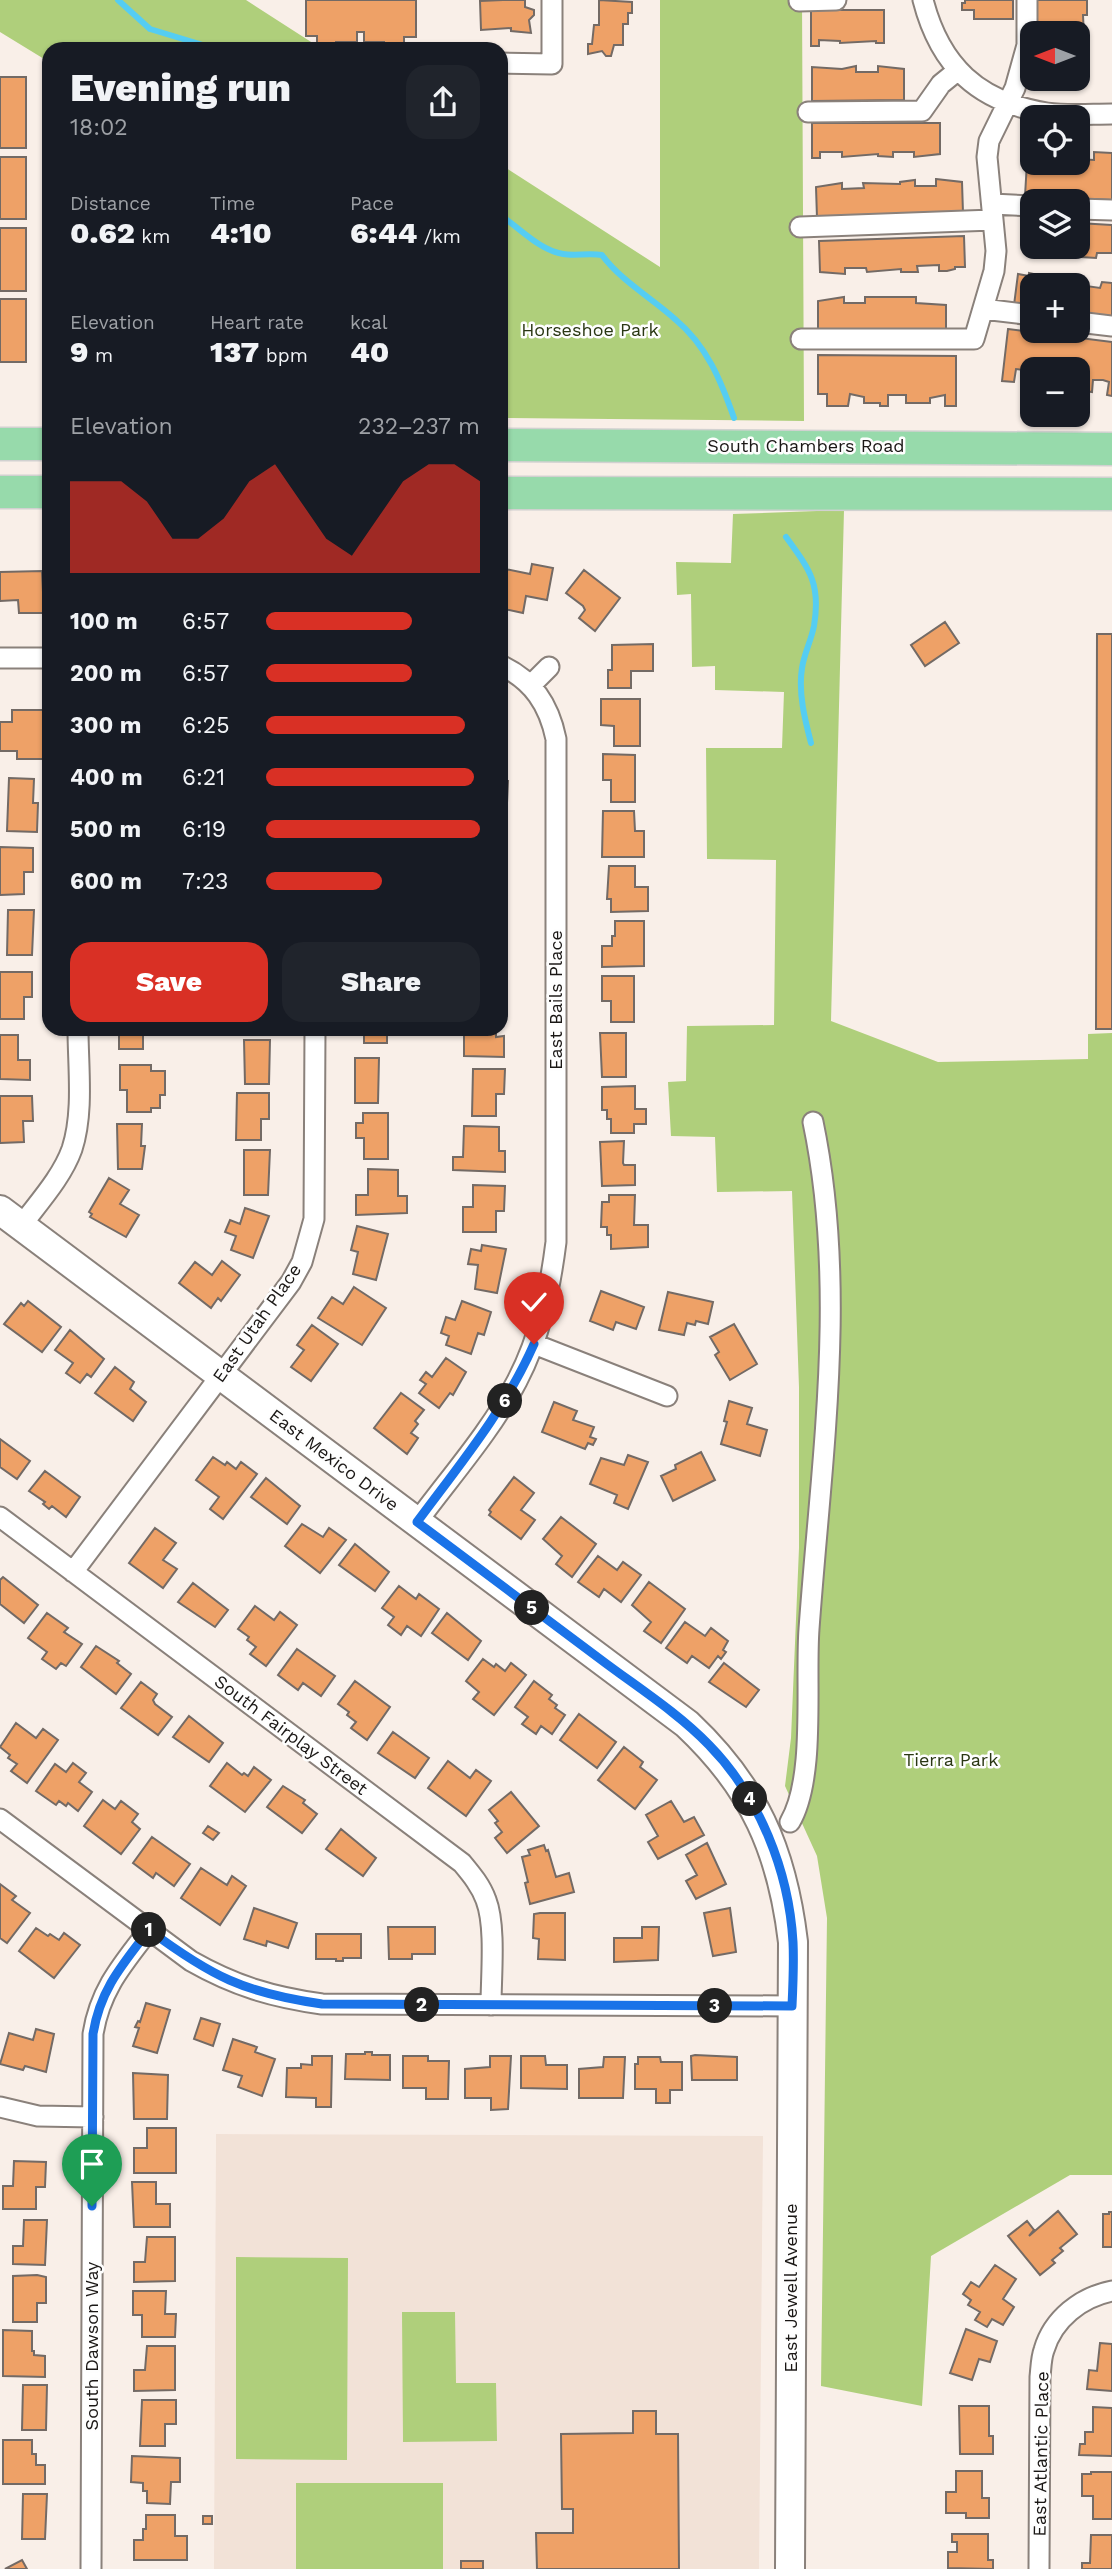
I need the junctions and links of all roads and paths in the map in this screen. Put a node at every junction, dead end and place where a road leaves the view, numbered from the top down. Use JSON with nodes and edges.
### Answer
{"nodes":[{"id":1,"x":552,"y":0,"type":"edge"},
{"id":2,"x":836,"y":0,"type":"edge"},
{"id":3,"x":923,"y":0,"type":"edge"},
{"id":4,"x":1027,"y":0,"type":"edge"},
{"id":5,"x":799,"y":1,"type":"edge"},
{"id":6,"x":508,"y":63,"type":"edge"},
{"id":7,"x":957,"y":71,"type":"junction"},
{"id":8,"x":1007,"y":103,"type":"junction"},
{"id":9,"x":808,"y":112,"type":"dead end"},
{"id":10,"x":1112,"y":114,"type":"edge"},
{"id":11,"x":1020,"y":208,"type":"edge"},
{"id":12,"x":1090,"y":209,"type":"edge"},
{"id":13,"x":1112,"y":210,"type":"edge"},
{"id":14,"x":992,"y":212,"type":"junction"},
{"id":15,"x":800,"y":227,"type":"dead end"},
{"id":16,"x":982,"y":309,"type":"junction"},
{"id":17,"x":1020,"y":314,"type":"edge"},
{"id":18,"x":1090,"y":323,"type":"edge"},
{"id":19,"x":1112,"y":326,"type":"edge"},
{"id":20,"x":801,"y":339,"type":"dead end"},
{"id":21,"x":0,"y":444,"type":"edge"},
{"id":22,"x":42,"y":444,"type":"edge"},
{"id":23,"x":508,"y":445,"type":"edge"},
{"id":24,"x":1112,"y":449,"type":"edge"},
{"id":25,"x":0,"y":492,"type":"edge"},
{"id":26,"x":42,"y":492,"type":"edge"},
{"id":27,"x":508,"y":493,"type":"edge"},
{"id":28,"x":1112,"y":494,"type":"edge"},
{"id":29,"x":0,"y":658,"type":"edge"},
{"id":30,"x":42,"y":658,"type":"edge"},
{"id":31,"x":549,"y":667,"type":"dead end"},
{"id":32,"x":508,"y":669,"type":"edge"},
{"id":33,"x":531,"y":685,"type":"junction"},
{"id":34,"x":78,"y":1036,"type":"edge"},
{"id":35,"x":315,"y":1036,"type":"edge"},
{"id":36,"x":813,"y":1122,"type":"dead end"},
{"id":37,"x":11,"y":1218,"type":"edge"},
{"id":38,"x":534,"y":1344,"type":"junction"},
{"id":39,"x":221,"y":1375,"type":"junction"},
{"id":40,"x":667,"y":1396,"type":"dead end"},
{"id":41,"x":0,"y":1517,"type":"edge"},
{"id":42,"x":417,"y":1522,"type":"junction"},
{"id":43,"x":74,"y":1572,"type":"junction"},
{"id":44,"x":0,"y":1819,"type":"edge"},
{"id":45,"x":790,"y":1822,"type":"dead end"},
{"id":46,"x":149,"y":1930,"type":"junction"},
{"id":47,"x":491,"y":2005,"type":"junction"},
{"id":48,"x":792,"y":2006,"type":"junction"},
{"id":49,"x":0,"y":2107,"type":"edge"},
{"id":50,"x":93,"y":2117,"type":"junction"},
{"id":51,"x":1112,"y":2291,"type":"edge"},
{"id":52,"x":91,"y":2569,"type":"edge"},
{"id":53,"x":790,"y":2569,"type":"edge"},
{"id":54,"x":1039,"y":2569,"type":"edge"}],
"edges":[{"from":1,"to":6,"type":"street"},
{"from":2,"to":5,"type":"street"},
{"from":3,"to":7,"type":"street"},
{"from":4,"to":8,"type":"street"},
{"from":7,"to":8,"type":"street"},
{"from":7,"to":9,"type":"street"},
{"from":8,"to":10,"type":"street"},
{"from":8,"to":14,"type":"street"},
{"from":11,"to":14,"type":"street"},
{"from":12,"to":13,"type":"street"},
{"from":14,"to":15,"type":"street"},
{"from":14,"to":16,"type":"street"},
{"from":16,"to":17,"type":"street"},
{"from":16,"to":20,"type":"street"},
{"from":18,"to":19,"type":"street"},
{"from":21,"to":22,"type":"main road"},
{"from":23,"to":24,"type":"main road","name":"South Chambers Road"},
{"from":25,"to":26,"type":"main road"},
{"from":27,"to":28,"type":"main road"},
{"from":29,"to":30,"type":"street"},
{"from":31,"to":33,"type":"street"},
{"from":32,"to":33,"type":"street"},
{"from":33,"to":38,"type":"street","name":"East Bails Place"},
{"from":34,"to":37,"type":"street"},
{"from":35,"to":39,"type":"street","name":"East Utah Place"},
{"from":36,"to":45,"type":"street"},
{"from":37,"to":39,"type":"street","name":"East Mexico Drive"},
{"from":38,"to":40,"type":"street"},
{"from":38,"to":42,"type":"street","name":"East Bails Place"},
{"from":39,"to":42,"type":"street","name":"East Mexico Drive"},
{"from":39,"to":43,"type":"street","name":"East Utah Place"},
{"from":41,"to":43,"type":"street","name":"South Fairplay Street"},
{"from":42,"to":48,"type":"street","name":"East Mexico Drive"},
{"from":43,"to":47,"type":"street","name":"South Fairplay Street"},
{"from":44,"to":46,"type":"street"},
{"from":46,"to":47,"type":"street"},
{"from":46,"to":50,"type":"street","name":"South Dawson Way"},
{"from":47,"to":48,"type":"street"},
{"from":48,"to":53,"type":"street","name":"East Jewell Avenue"},
{"from":49,"to":50,"type":"street"},
{"from":50,"to":52,"type":"street","name":"South Dawson Way"},
{"from":51,"to":54,"type":"street","name":"East Atlantic Place"}]}
